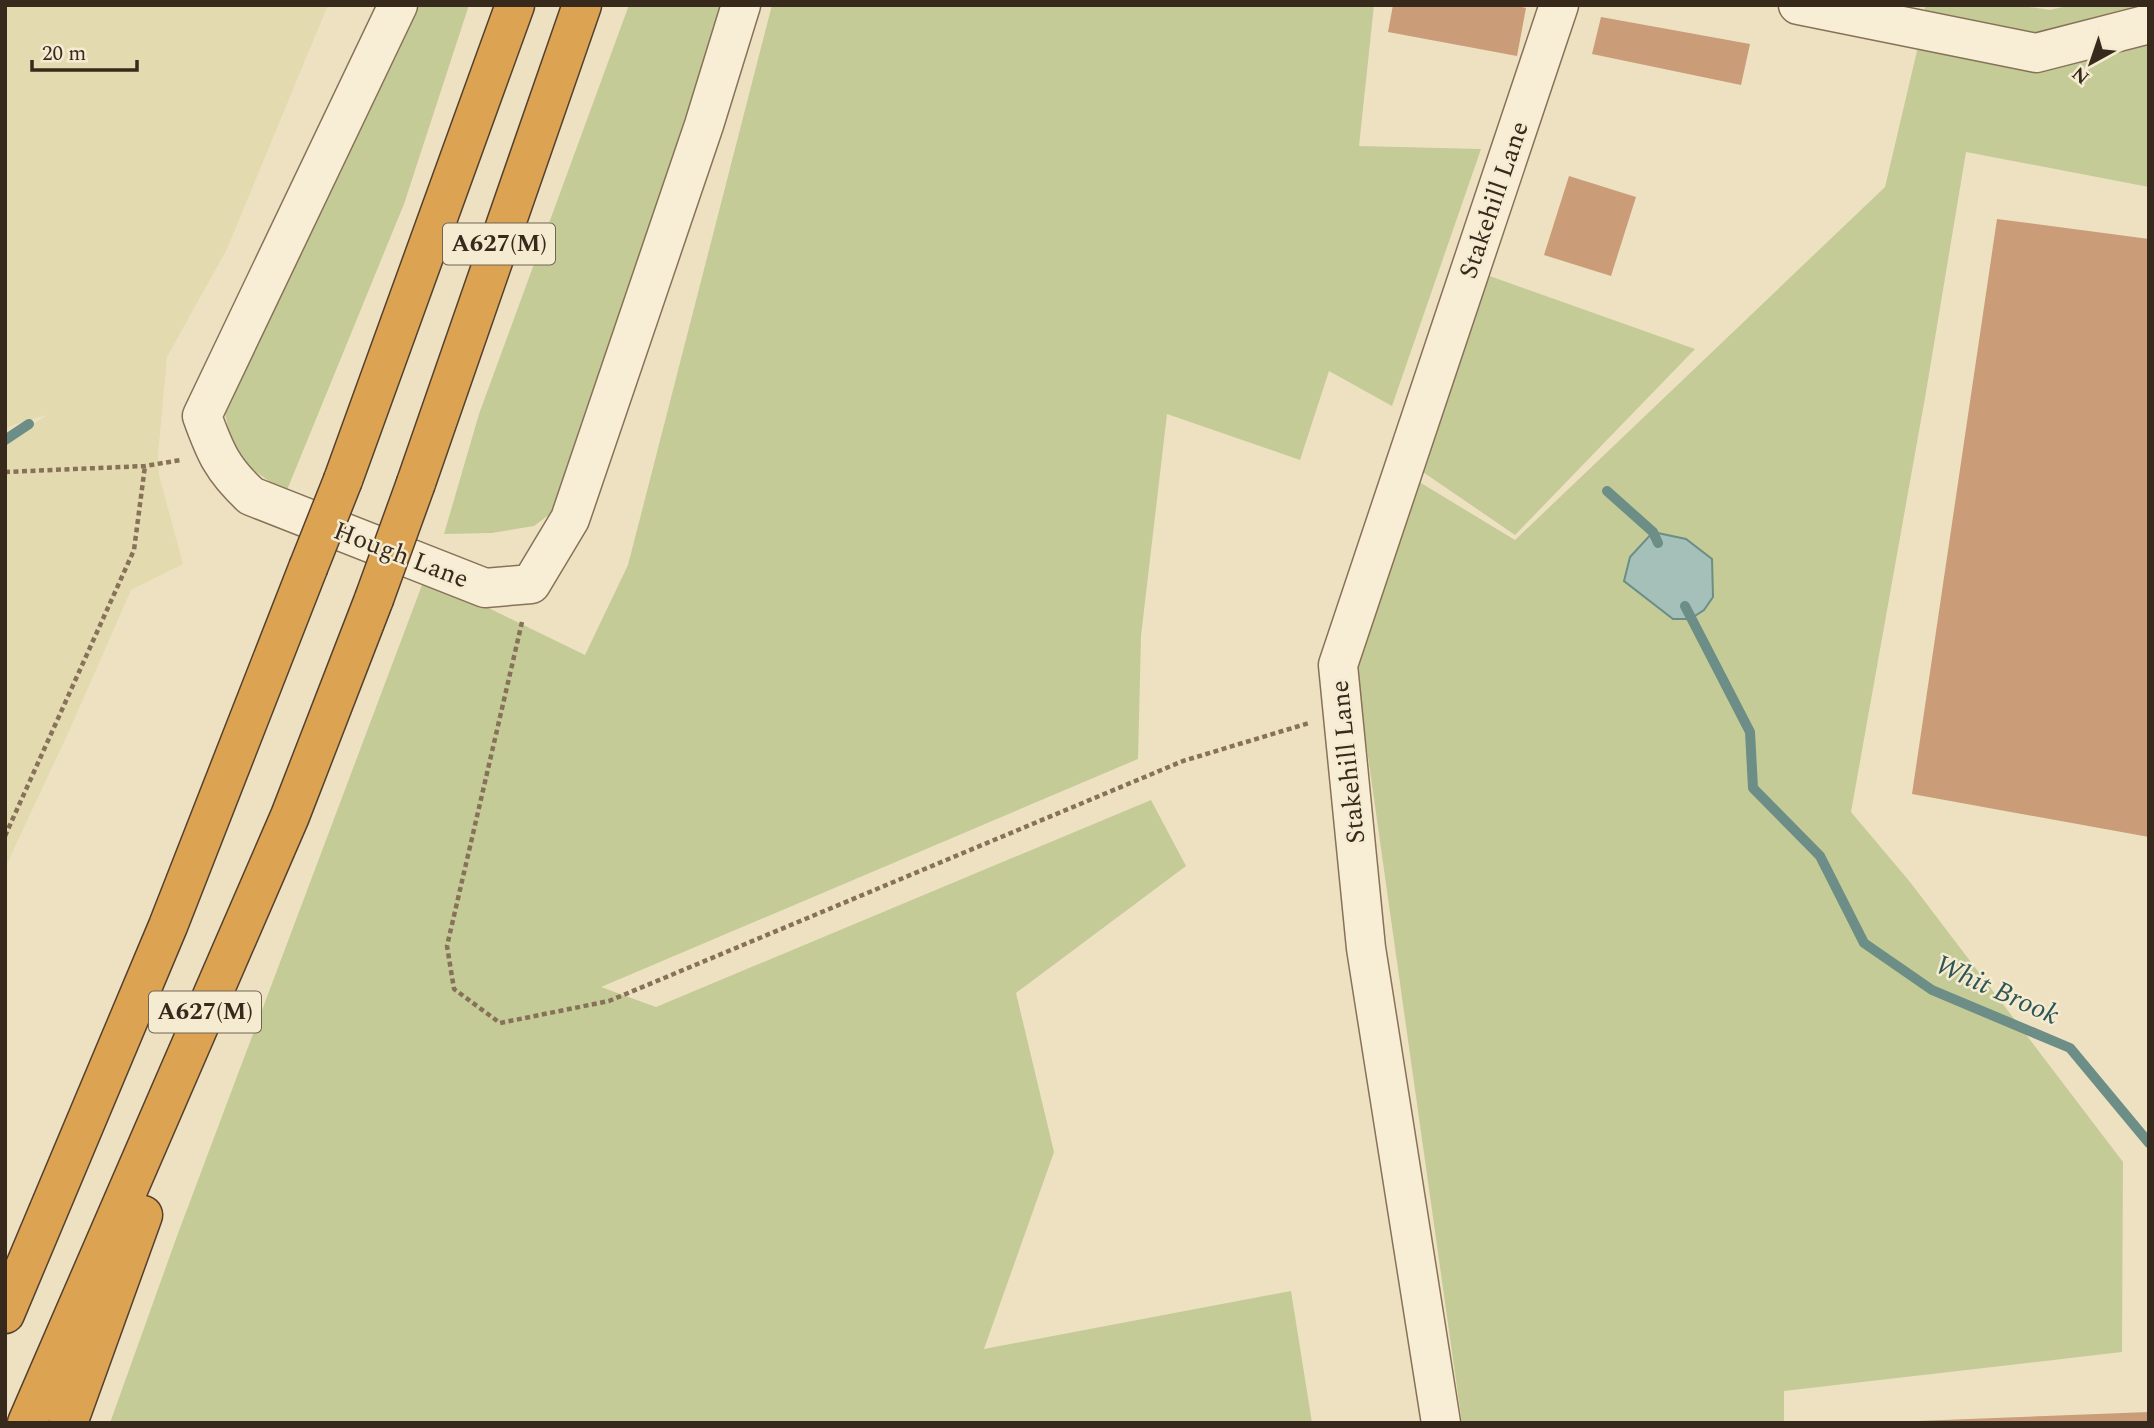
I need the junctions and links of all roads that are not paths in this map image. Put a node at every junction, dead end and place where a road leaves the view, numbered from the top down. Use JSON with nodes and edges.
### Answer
{"nodes":[{"id":1,"x":398,"y":5,"type":"edge"},
{"id":2,"x":515,"y":5,"type":"edge"},
{"id":3,"x":582,"y":5,"type":"edge"},
{"id":4,"x":741,"y":5,"type":"edge"},
{"id":5,"x":1559,"y":5,"type":"edge"},
{"id":6,"x":1798,"y":5,"type":"edge"},
{"id":7,"x":2149,"y":24,"type":"edge"},
{"id":8,"x":290,"y":816,"type":"junction"},
{"id":9,"x":168,"y":926,"type":"junction"},
{"id":10,"x":5,"y":1254,"type":"edge"},
{"id":11,"x":5,"y":1314,"type":"edge"},
{"id":12,"x":27,"y":1423,"type":"edge"},
{"id":13,"x":68,"y":1423,"type":"edge"},
{"id":14,"x":1441,"y":1423,"type":"edge"}],
"edges":[{"from":1,"to":4,"type":"street","name":"Hough Lane"},
{"from":2,"to":9,"type":"highway","number":"A627(M)","bridge":true},
{"from":3,"to":8,"type":"highway","number":"A627(M)","bridge":true},
{"from":5,"to":14,"type":"street","name":"Stakehill Lane"},
{"from":6,"to":7,"type":"street"},
{"from":8,"to":12,"type":"highway","number":"A627(M)"},
{"from":8,"to":13,"type":"highway","number":"A627(M)"},
{"from":9,"to":10,"type":"highway","number":"A627(M)"},
{"from":9,"to":11,"type":"highway","number":"A627(M)"}]}
